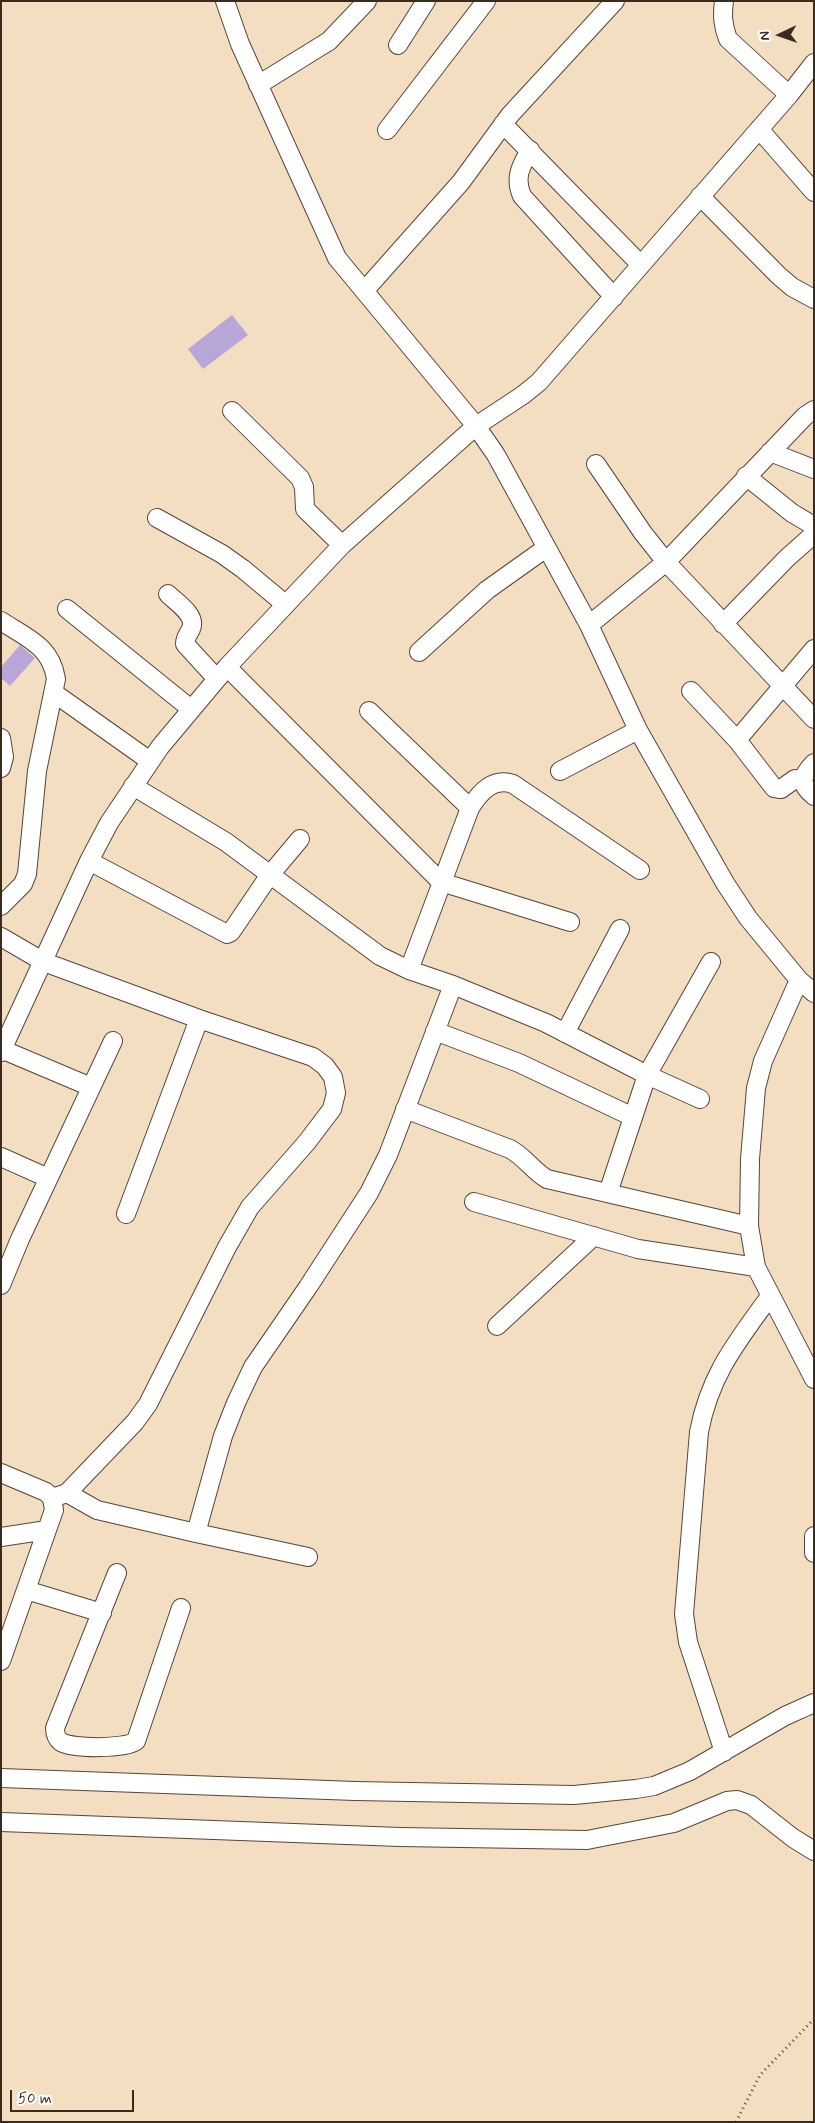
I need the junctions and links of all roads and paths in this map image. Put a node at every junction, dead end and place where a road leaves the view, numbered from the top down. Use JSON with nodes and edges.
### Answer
{"nodes":[{"id":1,"x":225,"y":1,"type":"edge"},
{"id":2,"x":426,"y":1,"type":"edge"},
{"id":3,"x":486,"y":1,"type":"edge"},
{"id":4,"x":615,"y":1,"type":"edge"},
{"id":5,"x":724,"y":1,"type":"edge"},
{"id":6,"x":364,"y":2,"type":"edge"},
{"id":7,"x":398,"y":45,"type":"dead end"},
{"id":8,"x":814,"y":63,"type":"edge"},
{"id":9,"x":258,"y":85,"type":"junction"},
{"id":10,"x":789,"y":95,"type":"junction"},
{"id":11,"x":503,"y":124,"type":"junction"},
{"id":12,"x":759,"y":129,"type":"junction"},
{"id":13,"x":387,"y":130,"type":"dead end"},
{"id":14,"x":530,"y":150,"type":"junction"},
{"id":15,"x":814,"y":192,"type":"edge"},
{"id":16,"x":700,"y":196,"type":"junction"},
{"id":17,"x":641,"y":265,"type":"junction"},
{"id":18,"x":365,"y":290,"type":"junction"},
{"id":19,"x":614,"y":298,"type":"junction"},
{"id":20,"x":814,"y":299,"type":"edge"},
{"id":21,"x":814,"y":410,"type":"edge"},
{"id":22,"x":232,"y":411,"type":"dead end"},
{"id":23,"x":476,"y":426,"type":"junction"},
{"id":24,"x":770,"y":452,"type":"junction"},
{"id":25,"x":596,"y":464,"type":"dead end"},
{"id":26,"x":814,"y":469,"type":"edge"},
{"id":27,"x":746,"y":476,"type":"junction"},
{"id":28,"x":157,"y":518,"type":"dead end"},
{"id":29,"x":814,"y":526,"type":"edge"},
{"id":30,"x":814,"y":534,"type":"edge"},
{"id":31,"x":342,"y":545,"type":"junction"},
{"id":32,"x":546,"y":548,"type":"junction"},
{"id":33,"x":666,"y":562,"type":"junction"},
{"id":34,"x":168,"y":594,"type":"dead end"},
{"id":35,"x":285,"y":604,"type":"junction"},
{"id":36,"x":67,"y":609,"type":"dead end"},
{"id":37,"x":1,"y":621,"type":"edge"},
{"id":38,"x":723,"y":624,"type":"junction"},
{"id":39,"x":589,"y":626,"type":"junction"},
{"id":40,"x":814,"y":649,"type":"edge"},
{"id":41,"x":419,"y":652,"type":"dead end"},
{"id":42,"x":222,"y":673,"type":"junction"},
{"id":43,"x":782,"y":686,"type":"junction"},
{"id":44,"x":691,"y":691,"type":"dead end"},
{"id":45,"x":54,"y":694,"type":"junction"},
{"id":46,"x":191,"y":709,"type":"junction"},
{"id":47,"x":369,"y":711,"type":"dead end"},
{"id":48,"x":814,"y":719,"type":"edge"},
{"id":49,"x":638,"y":730,"type":"junction"},
{"id":50,"x":1,"y":738,"type":"edge"},
{"id":51,"x":737,"y":740,"type":"junction"},
{"id":52,"x":150,"y":761,"type":"junction"},
{"id":53,"x":814,"y":763,"type":"edge"},
{"id":54,"x":1,"y":768,"type":"edge"},
{"id":55,"x":560,"y":771,"type":"dead end"},
{"id":56,"x":133,"y":786,"type":"junction"},
{"id":57,"x":808,"y":789,"type":"edge"},
{"id":58,"x":470,"y":808,"type":"junction"},
{"id":59,"x":300,"y":839,"type":"dead end"},
{"id":60,"x":89,"y":860,"type":"junction"},
{"id":61,"x":640,"y":870,"type":"dead end"},
{"id":62,"x":270,"y":876,"type":"junction"},
{"id":63,"x":441,"y":882,"type":"junction"},
{"id":64,"x":1,"y":906,"type":"edge"},
{"id":65,"x":570,"y":922,"type":"dead end"},
{"id":66,"x":620,"y":929,"type":"dead end"},
{"id":67,"x":1,"y":937,"type":"edge"},
{"id":68,"x":44,"y":962,"type":"junction"},
{"id":69,"x":711,"y":962,"type":"dead end"},
{"id":70,"x":409,"y":970,"type":"junction"},
{"id":71,"x":799,"y":980,"type":"junction"},
{"id":72,"x":453,"y":985,"type":"junction"},
{"id":73,"x":814,"y":993,"type":"edge"},
{"id":74,"x":199,"y":1019,"type":"junction"},
{"id":75,"x":435,"y":1031,"type":"junction"},
{"id":76,"x":565,"y":1033,"type":"junction"},
{"id":77,"x":112,"y":1041,"type":"dead end"},
{"id":78,"x":2,"y":1051,"type":"edge"},
{"id":79,"x":647,"y":1074,"type":"junction"},
{"id":80,"x":91,"y":1087,"type":"junction"},
{"id":81,"x":700,"y":1098,"type":"dead end"},
{"id":82,"x":405,"y":1109,"type":"junction"},
{"id":83,"x":632,"y":1116,"type":"junction"},
{"id":84,"x":1,"y":1157,"type":"edge"},
{"id":85,"x":48,"y":1178,"type":"junction"},
{"id":86,"x":608,"y":1193,"type":"junction"},
{"id":87,"x":474,"y":1202,"type":"dead end"},
{"id":88,"x":126,"y":1214,"type":"dead end"},
{"id":89,"x":749,"y":1226,"type":"junction"},
{"id":90,"x":594,"y":1236,"type":"junction"},
{"id":91,"x":756,"y":1267,"type":"junction"},
{"id":92,"x":1,"y":1285,"type":"edge"},
{"id":93,"x":770,"y":1296,"type":"junction"},
{"id":94,"x":497,"y":1326,"type":"dead end"},
{"id":95,"x":814,"y":1379,"type":"edge"},
{"id":96,"x":1,"y":1474,"type":"edge"},
{"id":97,"x":59,"y":1495,"type":"junction"},
{"id":98,"x":47,"y":1530,"type":"junction"},
{"id":99,"x":196,"y":1533,"type":"junction"},
{"id":100,"x":814,"y":1536,"type":"edge"},
{"id":101,"x":1,"y":1537,"type":"edge"},
{"id":102,"x":814,"y":1553,"type":"edge"},
{"id":103,"x":308,"y":1557,"type":"dead end"},
{"id":104,"x":117,"y":1573,"type":"dead end"},
{"id":105,"x":26,"y":1590,"type":"junction"},
{"id":106,"x":181,"y":1608,"type":"dead end"},
{"id":107,"x":102,"y":1613,"type":"junction"},
{"id":108,"x":1,"y":1661,"type":"edge"},
{"id":109,"x":814,"y":1703,"type":"edge"},
{"id":110,"x":724,"y":1752,"type":"junction"},
{"id":111,"x":1,"y":1778,"type":"edge"},
{"id":112,"x":1,"y":1822,"type":"edge"},
{"id":113,"x":814,"y":1851,"type":"edge"},
{"id":114,"x":814,"y":2019,"type":"edge"},
{"id":115,"x":736,"y":2122,"type":"edge"}],
"edges":[{"from":1,"to":9,"type":"street"},
{"from":2,"to":7,"type":"street"},
{"from":3,"to":13,"type":"street"},
{"from":4,"to":11,"type":"street"},
{"from":5,"to":10,"type":"street"},
{"from":6,"to":9,"type":"street"},
{"from":8,"to":10,"type":"street"},
{"from":9,"to":18,"type":"street"},
{"from":10,"to":12,"type":"street"},
{"from":11,"to":14,"type":"street"},
{"from":11,"to":18,"type":"street"},
{"from":12,"to":15,"type":"street"},
{"from":12,"to":16,"type":"street"},
{"from":14,"to":17,"type":"street"},
{"from":14,"to":19,"type":"street"},
{"from":16,"to":17,"type":"street"},
{"from":16,"to":20,"type":"street"},
{"from":17,"to":19,"type":"street"},
{"from":18,"to":23,"type":"street"},
{"from":19,"to":23,"type":"street"},
{"from":21,"to":24,"type":"street"},
{"from":22,"to":31,"type":"street"},
{"from":23,"to":31,"type":"street"},
{"from":23,"to":32,"type":"street"},
{"from":24,"to":26,"type":"street"},
{"from":24,"to":27,"type":"street"},
{"from":25,"to":33,"type":"street"},
{"from":27,"to":29,"type":"street"},
{"from":27,"to":33,"type":"street"},
{"from":28,"to":35,"type":"street"},
{"from":30,"to":38,"type":"street"},
{"from":31,"to":35,"type":"street"},
{"from":32,"to":39,"type":"street"},
{"from":32,"to":41,"type":"street"},
{"from":33,"to":38,"type":"street"},
{"from":33,"to":39,"type":"street"},
{"from":34,"to":42,"type":"street"},
{"from":35,"to":42,"type":"street"},
{"from":36,"to":46,"type":"street"},
{"from":37,"to":45,"type":"street"},
{"from":38,"to":43,"type":"street"},
{"from":39,"to":49,"type":"street"},
{"from":40,"to":43,"type":"street"},
{"from":42,"to":46,"type":"street"},
{"from":42,"to":63,"type":"street"},
{"from":43,"to":48,"type":"street"},
{"from":43,"to":51,"type":"street"},
{"from":44,"to":51,"type":"street"},
{"from":45,"to":52,"type":"street"},
{"from":45,"to":64,"type":"street"},
{"from":46,"to":52,"type":"street"},
{"from":47,"to":58,"type":"street"},
{"from":49,"to":55,"type":"street"},
{"from":49,"to":71,"type":"street"},
{"from":50,"to":54,"type":"street"},
{"from":51,"to":57,"type":"street"},
{"from":52,"to":56,"type":"street"},
{"from":53,"to":57,"type":"street"},
{"from":56,"to":60,"type":"street"},
{"from":56,"to":62,"type":"street"},
{"from":58,"to":61,"type":"street"},
{"from":58,"to":63,"type":"street"},
{"from":59,"to":62,"type":"street"},
{"from":60,"to":62,"type":"street"},
{"from":60,"to":68,"type":"street"},
{"from":62,"to":70,"type":"street"},
{"from":63,"to":65,"type":"street"},
{"from":63,"to":70,"type":"street"},
{"from":66,"to":76,"type":"street"},
{"from":67,"to":68,"type":"street"},
{"from":68,"to":74,"type":"street"},
{"from":68,"to":78,"type":"street"},
{"from":69,"to":79,"type":"street"},
{"from":70,"to":72,"type":"street"},
{"from":71,"to":73,"type":"street"},
{"from":71,"to":89,"type":"street"},
{"from":72,"to":75,"type":"street"},
{"from":72,"to":76,"type":"street"},
{"from":74,"to":88,"type":"street"},
{"from":74,"to":97,"type":"street"},
{"from":75,"to":82,"type":"street"},
{"from":75,"to":83,"type":"street"},
{"from":76,"to":79,"type":"street"},
{"from":77,"to":80,"type":"street"},
{"from":78,"to":80,"type":"street"},
{"from":79,"to":81,"type":"street"},
{"from":79,"to":83,"type":"street"},
{"from":80,"to":85,"type":"street"},
{"from":82,"to":86,"type":"street"},
{"from":82,"to":99,"type":"street"},
{"from":83,"to":86,"type":"street"},
{"from":84,"to":85,"type":"street"},
{"from":85,"to":92,"type":"street"},
{"from":86,"to":89,"type":"street"},
{"from":87,"to":90,"type":"street"},
{"from":89,"to":91,"type":"street"},
{"from":90,"to":91,"type":"street"},
{"from":90,"to":94,"type":"street"},
{"from":91,"to":93,"type":"street"},
{"from":93,"to":95,"type":"street"},
{"from":93,"to":110,"type":"street"},
{"from":96,"to":97,"type":"street"},
{"from":97,"to":98,"type":"street"},
{"from":97,"to":99,"type":"street"},
{"from":98,"to":101,"type":"street"},
{"from":98,"to":105,"type":"street"},
{"from":99,"to":103,"type":"street"},
{"from":100,"to":102,"type":"street"},
{"from":104,"to":107,"type":"street"},
{"from":105,"to":107,"type":"street"},
{"from":105,"to":108,"type":"street"},
{"from":106,"to":107,"type":"street"},
{"from":109,"to":110,"type":"street"},
{"from":110,"to":111,"type":"street"},
{"from":112,"to":113,"type":"street"},
{"from":114,"to":115,"type":"path"}]}
